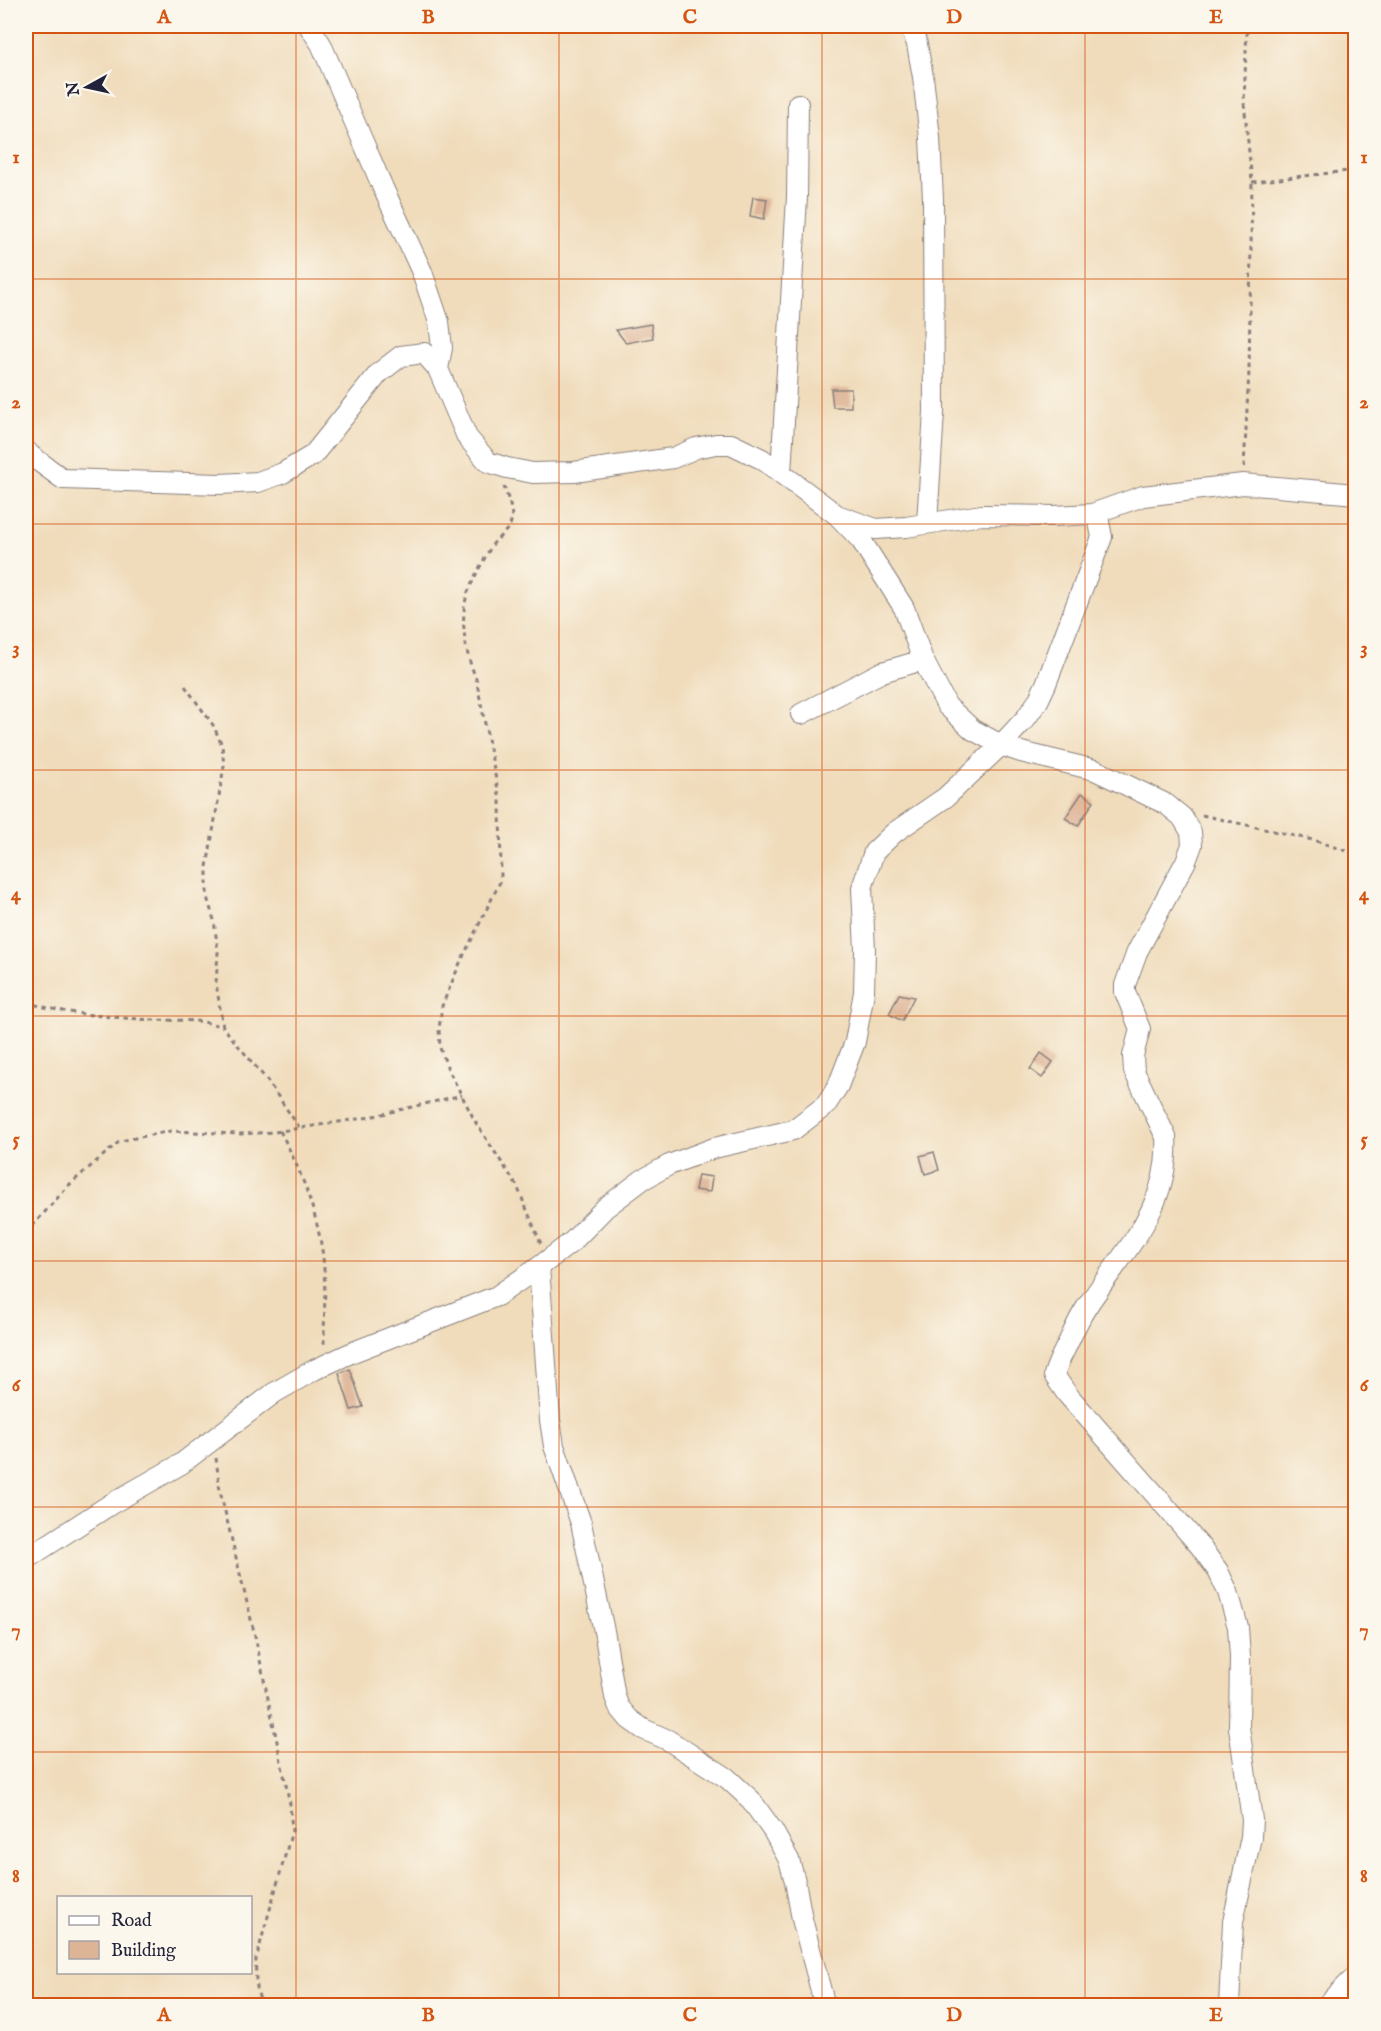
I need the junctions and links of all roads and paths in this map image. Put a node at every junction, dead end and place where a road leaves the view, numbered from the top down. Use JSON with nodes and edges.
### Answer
{"nodes":[{"id":1,"x":309,"y":26,"type":"edge"},
{"id":2,"x":908,"y":26,"type":"edge"},
{"id":3,"x":1247,"y":26,"type":"edge"},
{"id":4,"x":798,"y":104,"type":"dead end"},
{"id":5,"x":1356,"y":170,"type":"edge"},
{"id":6,"x":1252,"y":182,"type":"junction"},
{"id":7,"x":438,"y":369,"type":"junction"},
{"id":8,"x":26,"y":450,"type":"edge"},
{"id":9,"x":496,"y":465,"type":"junction"},
{"id":10,"x":781,"y":473,"type":"junction"},
{"id":11,"x":1243,"y":484,"type":"junction"},
{"id":12,"x":1356,"y":494,"type":"edge"},
{"id":13,"x":1092,"y":514,"type":"junction"},
{"id":14,"x":837,"y":515,"type":"junction"},
{"id":15,"x":927,"y":523,"type":"junction"},
{"id":16,"x":923,"y":660,"type":"junction"},
{"id":17,"x":185,"y":686,"type":"dead end"},
{"id":18,"x":801,"y":714,"type":"dead end"},
{"id":19,"x":1001,"y":745,"type":"junction"},
{"id":20,"x":1176,"y":811,"type":"junction"},
{"id":21,"x":1356,"y":854,"type":"edge"},
{"id":22,"x":26,"y":1002,"type":"edge"},
{"id":23,"x":223,"y":1027,"type":"junction"},
{"id":24,"x":462,"y":1095,"type":"junction"},
{"id":25,"x":299,"y":1127,"type":"junction"},
{"id":26,"x":280,"y":1131,"type":"junction"},
{"id":27,"x":26,"y":1233,"type":"edge"},
{"id":28,"x":544,"y":1264,"type":"junction"},
{"id":29,"x":324,"y":1366,"type":"junction"},
{"id":30,"x":221,"y":1433,"type":"junction"},
{"id":31,"x":26,"y":1559,"type":"edge"},
{"id":32,"x":1356,"y":1976,"type":"edge"},
{"id":33,"x":262,"y":2006,"type":"edge"},
{"id":34,"x":825,"y":2006,"type":"edge"},
{"id":35,"x":1229,"y":2006,"type":"edge"},
{"id":36,"x":1326,"y":2006,"type":"edge"}],
"edges":[{"from":1,"to":7,"type":"street"},
{"from":2,"to":15,"type":"street"},
{"from":3,"to":6,"type":"path"},
{"from":4,"to":10,"type":"street"},
{"from":5,"to":6,"type":"path"},
{"from":6,"to":11,"type":"path"},
{"from":7,"to":8,"type":"street"},
{"from":7,"to":9,"type":"street"},
{"from":9,"to":10,"type":"street"},
{"from":9,"to":24,"type":"path"},
{"from":10,"to":14,"type":"street"},
{"from":11,"to":12,"type":"street"},
{"from":11,"to":13,"type":"street"},
{"from":13,"to":15,"type":"street"},
{"from":13,"to":19,"type":"street"},
{"from":14,"to":15,"type":"street"},
{"from":14,"to":16,"type":"street"},
{"from":16,"to":18,"type":"street"},
{"from":16,"to":19,"type":"street"},
{"from":17,"to":23,"type":"path"},
{"from":19,"to":20,"type":"street"},
{"from":19,"to":28,"type":"street"},
{"from":20,"to":21,"type":"path"},
{"from":20,"to":35,"type":"street"},
{"from":22,"to":23,"type":"path"},
{"from":23,"to":25,"type":"path"},
{"from":24,"to":25,"type":"path"},
{"from":24,"to":28,"type":"path"},
{"from":25,"to":26,"type":"path"},
{"from":26,"to":27,"type":"path"},
{"from":26,"to":29,"type":"path"},
{"from":28,"to":29,"type":"street"},
{"from":28,"to":34,"type":"street"},
{"from":29,"to":30,"type":"street"},
{"from":30,"to":31,"type":"street"},
{"from":30,"to":33,"type":"path"},
{"from":32,"to":36,"type":"street"}]}
